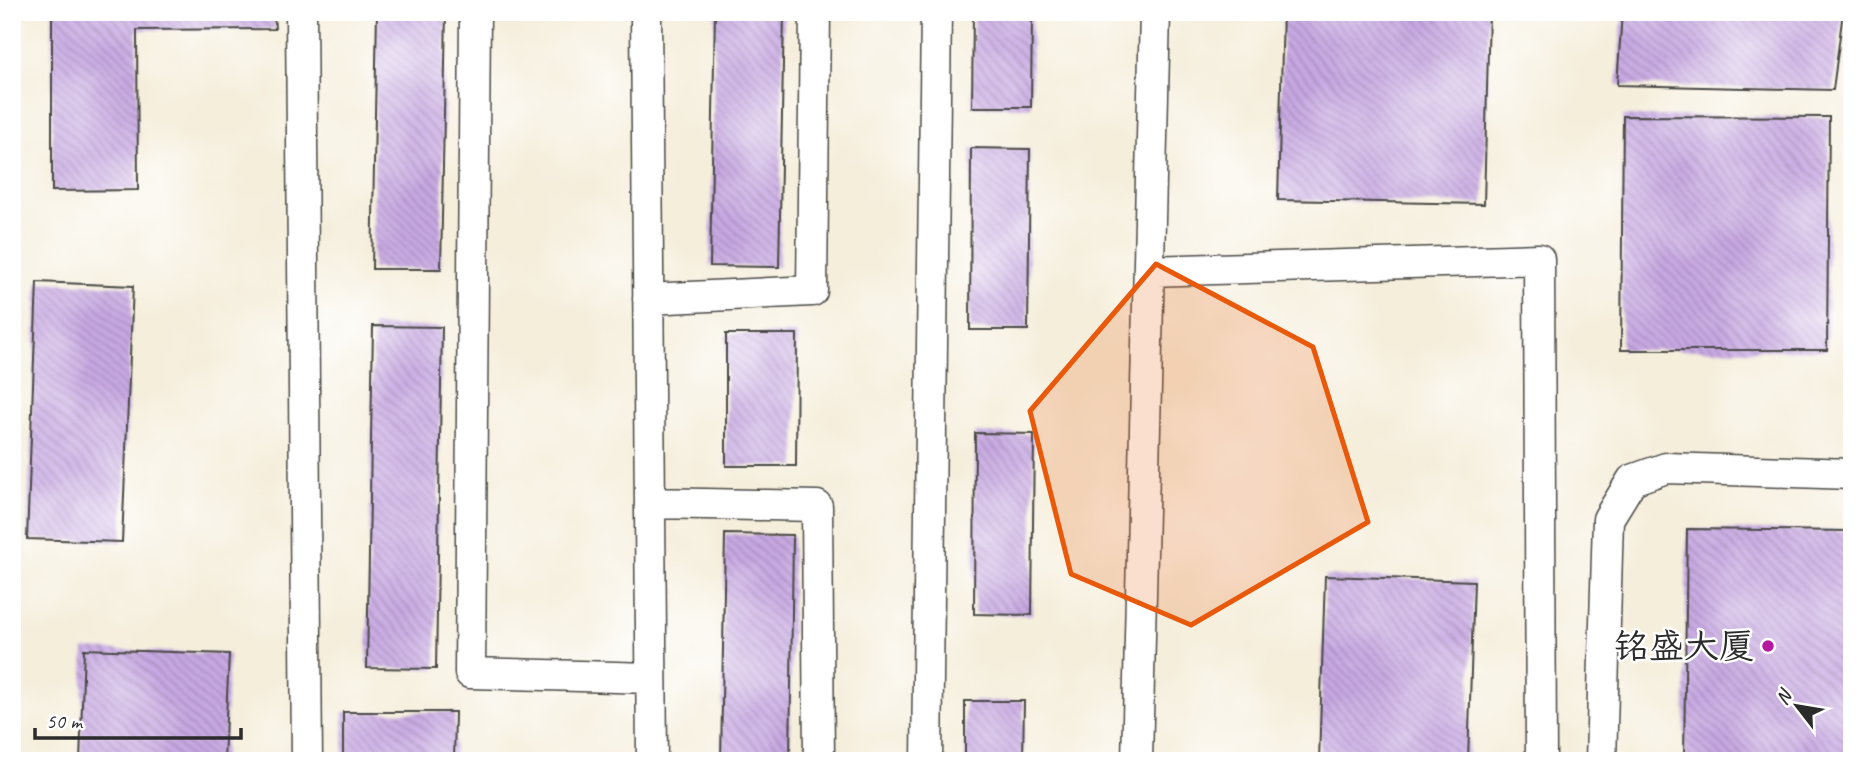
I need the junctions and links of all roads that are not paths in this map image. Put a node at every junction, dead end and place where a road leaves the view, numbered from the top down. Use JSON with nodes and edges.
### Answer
{"nodes":[{"id":1,"x":301,"y":12,"type":"edge"},
{"id":2,"x":475,"y":12,"type":"edge"},
{"id":3,"x":646,"y":12,"type":"edge"},
{"id":4,"x":815,"y":12,"type":"edge"},
{"id":5,"x":936,"y":12,"type":"edge"},
{"id":6,"x":1155,"y":12,"type":"edge"},
{"id":7,"x":1149,"y":271,"type":"junction"},
{"id":8,"x":648,"y":299,"type":"junction"},
{"id":9,"x":1852,"y":474,"type":"edge"},
{"id":10,"x":650,"y":503,"type":"junction"},
{"id":11,"x":651,"y":678,"type":"junction"},
{"id":12,"x":307,"y":761,"type":"edge"},
{"id":13,"x":652,"y":761,"type":"edge"},
{"id":14,"x":819,"y":761,"type":"edge"},
{"id":15,"x":928,"y":761,"type":"edge"},
{"id":16,"x":1137,"y":761,"type":"edge"},
{"id":17,"x":1541,"y":761,"type":"edge"},
{"id":18,"x":1601,"y":761,"type":"edge"}],
"edges":[{"from":1,"to":12,"type":"street"},
{"from":2,"to":11,"type":"street"},
{"from":3,"to":8,"type":"street"},
{"from":4,"to":8,"type":"street"},
{"from":5,"to":15,"type":"street"},
{"from":6,"to":7,"type":"street"},
{"from":7,"to":16,"type":"street"},
{"from":7,"to":17,"type":"street"},
{"from":8,"to":10,"type":"street"},
{"from":9,"to":18,"type":"street"},
{"from":10,"to":11,"type":"street"},
{"from":10,"to":14,"type":"street"},
{"from":11,"to":13,"type":"street"}]}
